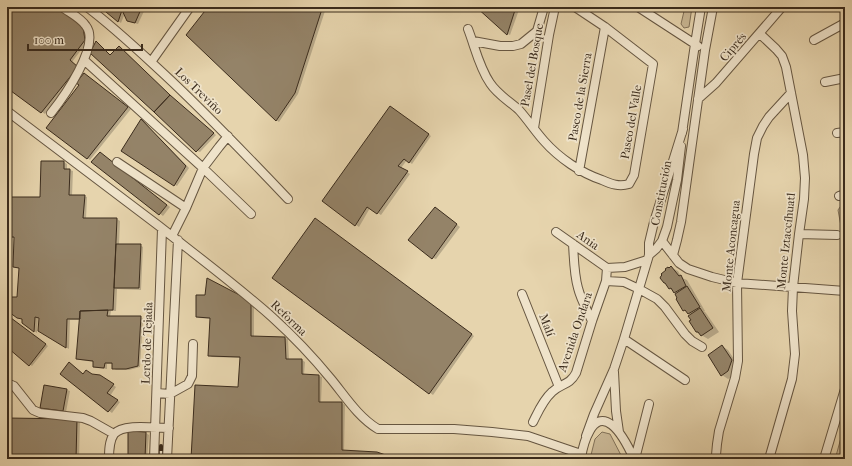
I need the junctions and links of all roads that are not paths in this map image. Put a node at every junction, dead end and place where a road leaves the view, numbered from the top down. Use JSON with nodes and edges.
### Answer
{"nodes":[{"id":1,"x":62,"y":7,"type":"edge"},
{"id":2,"x":87,"y":7,"type":"edge"},
{"id":3,"x":190,"y":7,"type":"edge"},
{"id":4,"x":544,"y":7,"type":"edge"},
{"id":5,"x":556,"y":7,"type":"edge"},
{"id":6,"x":575,"y":7,"type":"edge"},
{"id":7,"x":640,"y":7,"type":"edge"},
{"id":8,"x":701,"y":7,"type":"edge"},
{"id":9,"x":713,"y":7,"type":"edge"},
{"id":10,"x":782,"y":7,"type":"edge"},
{"id":11,"x":845,"y":23,"type":"edge"},
{"id":12,"x":605,"y":27,"type":"junction"},
{"id":13,"x":468,"y":29,"type":"dead end"},
{"id":14,"x":538,"y":31,"type":"junction"},
{"id":15,"x":760,"y":34,"type":"junction"},
{"id":16,"x":549,"y":35,"type":"junction"},
{"id":17,"x":814,"y":40,"type":"dead end"},
{"id":18,"x":473,"y":41,"type":"junction"},
{"id":19,"x":695,"y":44,"type":"junction"},
{"id":20,"x":705,"y":50,"type":"junction"},
{"id":21,"x":84,"y":60,"type":"junction"},
{"id":22,"x":151,"y":62,"type":"junction"},
{"id":23,"x":845,"y":78,"type":"edge"},
{"id":24,"x":825,"y":82,"type":"dead end"},
{"id":25,"x":791,"y":93,"type":"junction"},
{"id":26,"x":698,"y":99,"type":"junction"},
{"id":27,"x":7,"y":111,"type":"edge"},
{"id":28,"x":51,"y":113,"type":"dead end"},
{"id":29,"x":534,"y":128,"type":"junction"},
{"id":30,"x":683,"y":129,"type":"junction"},
{"id":31,"x":228,"y":136,"type":"junction"},
{"id":32,"x":117,"y":162,"type":"dead end"},
{"id":33,"x":203,"y":168,"type":"junction"},
{"id":34,"x":580,"y":171,"type":"junction"},
{"id":35,"x":288,"y":199,"type":"dead end"},
{"id":36,"x":186,"y":208,"type":"junction"},
{"id":37,"x":251,"y":214,"type":"dead end"},
{"id":38,"x":162,"y":229,"type":"junction"},
{"id":39,"x":556,"y":232,"type":"dead end"},
{"id":40,"x":799,"y":234,"type":"junction"},
{"id":41,"x":837,"y":235,"type":"dead end"},
{"id":42,"x":175,"y":238,"type":"junction"},
{"id":43,"x":662,"y":241,"type":"junction"},
{"id":44,"x":573,"y":244,"type":"junction"},
{"id":45,"x":673,"y":255,"type":"junction"},
{"id":46,"x":648,"y":258,"type":"junction"},
{"id":47,"x":607,"y":268,"type":"junction"},
{"id":48,"x":625,"y":268,"type":"junction"},
{"id":49,"x":606,"y":281,"type":"junction"},
{"id":50,"x":624,"y":282,"type":"junction"},
{"id":51,"x":737,"y":283,"type":"junction"},
{"id":52,"x":793,"y":287,"type":"junction"},
{"id":53,"x":639,"y":289,"type":"junction"},
{"id":54,"x":845,"y":291,"type":"edge"},
{"id":55,"x":522,"y":294,"type":"dead end"},
{"id":56,"x":592,"y":321,"type":"junction"},
{"id":57,"x":159,"y":330,"type":"junction"},
{"id":58,"x":173,"y":331,"type":"junction"},
{"id":59,"x":624,"y":339,"type":"junction"},
{"id":60,"x":194,"y":344,"type":"dead end"},
{"id":61,"x":702,"y":347,"type":"dead end"},
{"id":62,"x":614,"y":369,"type":"junction"},
{"id":63,"x":685,"y":380,"type":"dead end"},
{"id":64,"x":7,"y":383,"type":"edge"},
{"id":65,"x":559,"y":387,"type":"junction"},
{"id":66,"x":845,"y":390,"type":"edge"},
{"id":67,"x":157,"y":393,"type":"junction"},
{"id":68,"x":170,"y":394,"type":"junction"},
{"id":69,"x":649,"y":404,"type":"dead end"},
{"id":70,"x":533,"y":422,"type":"dead end"},
{"id":71,"x":156,"y":428,"type":"junction"},
{"id":72,"x":169,"y":428,"type":"junction"},
{"id":73,"x":619,"y":432,"type":"junction"},
{"id":74,"x":114,"y":434,"type":"junction"},
{"id":75,"x":586,"y":436,"type":"junction"},
{"id":76,"x":581,"y":456,"type":"edge"},
{"id":77,"x":109,"y":459,"type":"edge"},
{"id":78,"x":154,"y":459,"type":"edge"},
{"id":79,"x":167,"y":459,"type":"edge"},
{"id":80,"x":634,"y":459,"type":"edge"},
{"id":81,"x":717,"y":459,"type":"edge"},
{"id":82,"x":769,"y":459,"type":"edge"},
{"id":83,"x":824,"y":459,"type":"edge"}],
"edges":[{"from":1,"to":21,"type":"street"},
{"from":2,"to":22,"type":"street","name":"Los Treviño"},
{"from":3,"to":22,"type":"street"},
{"from":4,"to":14,"type":"street"},
{"from":5,"to":16,"type":"street","name":"Pasel del Bosque"},
{"from":6,"to":12,"type":"street"},
{"from":7,"to":19,"type":"street"},
{"from":8,"to":19,"type":"street","name":"Constitución"},
{"from":9,"to":20,"type":"street"},
{"from":10,"to":15,"type":"street","name":"Ciprés"},
{"from":11,"to":17,"type":"street"},
{"from":12,"to":34,"type":"street","name":"Paseo de la Sierra"},
{"from":12,"to":34,"type":"street","name":"Paseo del Valle"},
{"from":13,"to":18,"type":"street"},
{"from":14,"to":16,"type":"street"},
{"from":14,"to":18,"type":"street"},
{"from":15,"to":25,"type":"street","name":"Monte Iztaccíhuatl"},
{"from":15,"to":26,"type":"street","name":"Ciprés"},
{"from":16,"to":29,"type":"street","name":"Pasel del Bosque"},
{"from":18,"to":29,"type":"street"},
{"from":19,"to":20,"type":"street"},
{"from":19,"to":30,"type":"street","name":"Constitución"},
{"from":20,"to":26,"type":"street"},
{"from":21,"to":28,"type":"street"},
{"from":21,"to":33,"type":"street"},
{"from":22,"to":31,"type":"street","name":"Los Treviño"},
{"from":23,"to":24,"type":"street"},
{"from":25,"to":40,"type":"street","name":"Monte Iztaccíhuatl"},
{"from":25,"to":51,"type":"street","name":"Monte Aconcagua"},
{"from":26,"to":45,"type":"street"},
{"from":27,"to":38,"type":"street","name":"Reforma"},
{"from":29,"to":34,"type":"street"},
{"from":30,"to":43,"type":"street","name":"Constitución"},
{"from":30,"to":46,"type":"street","name":"Constitución"},
{"from":31,"to":33,"type":"street"},
{"from":31,"to":35,"type":"street","name":"Los Treviño"},
{"from":32,"to":36,"type":"street"},
{"from":33,"to":36,"type":"street"},
{"from":33,"to":37,"type":"street"},
{"from":36,"to":42,"type":"street"},
{"from":38,"to":42,"type":"street","name":"Reforma"},
{"from":38,"to":57,"type":"street","name":"Lerdo de Tejada"},
{"from":39,"to":44,"type":"street","name":"Ania"},
{"from":40,"to":41,"type":"street"},
{"from":40,"to":52,"type":"street","name":"Monte Iztaccíhuatl"},
{"from":42,"to":58,"type":"street","name":"Lerdo de Tejada"},
{"from":42,"to":76,"type":"street","name":"Reforma"},
{"from":43,"to":45,"type":"street"},
{"from":43,"to":46,"type":"street","name":"Constitución"},
{"from":44,"to":47,"type":"street","name":"Ania"},
{"from":44,"to":56,"type":"street"},
{"from":45,"to":51,"type":"street"},
{"from":46,"to":48,"type":"street"},
{"from":46,"to":53,"type":"street","name":"Constitución"},
{"from":47,"to":48,"type":"street"},
{"from":47,"to":49,"type":"street","name":"Avenida Ondara"},
{"from":48,"to":50,"type":"street"},
{"from":49,"to":50,"type":"street","name":"Avenida Ondara"},
{"from":49,"to":56,"type":"street","name":"Avenida Ondara"},
{"from":50,"to":53,"type":"street","name":"Avenida Ondara"},
{"from":51,"to":52,"type":"street"},
{"from":51,"to":81,"type":"street","name":"Monte Aconcagua"},
{"from":52,"to":54,"type":"street"},
{"from":52,"to":82,"type":"street","name":"Monte Iztaccíhuatl"},
{"from":53,"to":59,"type":"street","name":"Constitución"},
{"from":53,"to":61,"type":"street","name":"Avenida Ondara"},
{"from":55,"to":65,"type":"street","name":"Malí"},
{"from":56,"to":65,"type":"street","name":"Avenida Ondara"},
{"from":57,"to":58,"type":"street"},
{"from":57,"to":67,"type":"street","name":"Lerdo de Tejada"},
{"from":58,"to":68,"type":"street","name":"Lerdo de Tejada"},
{"from":59,"to":62,"type":"street","name":"Constitución"},
{"from":59,"to":63,"type":"street"},
{"from":60,"to":68,"type":"street"},
{"from":62,"to":73,"type":"street"},
{"from":62,"to":75,"type":"street","name":"Constitución"},
{"from":64,"to":74,"type":"street"},
{"from":65,"to":70,"type":"street","name":"Avenida Ondara"},
{"from":66,"to":83,"type":"street"},
{"from":67,"to":68,"type":"street"},
{"from":67,"to":71,"type":"street","name":"Lerdo de Tejada"},
{"from":68,"to":72,"type":"street","name":"Lerdo de Tejada"},
{"from":69,"to":80,"type":"street"},
{"from":71,"to":72,"type":"street"},
{"from":71,"to":74,"type":"street"},
{"from":71,"to":78,"type":"street","name":"Lerdo de Tejada"},
{"from":72,"to":79,"type":"street","name":"Lerdo de Tejada"},
{"from":73,"to":75,"type":"street"},
{"from":73,"to":80,"type":"street"},
{"from":74,"to":77,"type":"street"},
{"from":75,"to":76,"type":"street","name":"Constitución"}]}
